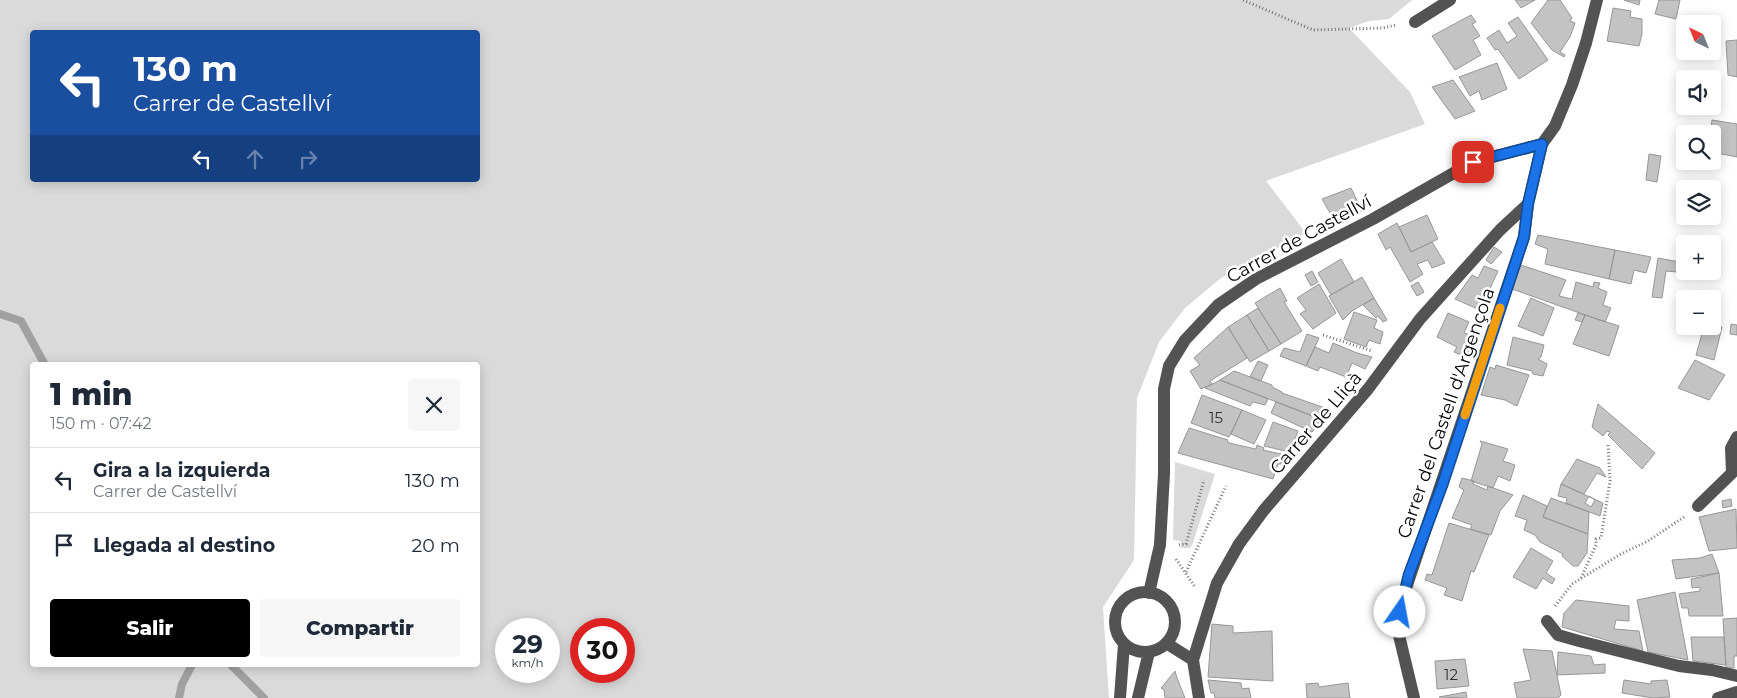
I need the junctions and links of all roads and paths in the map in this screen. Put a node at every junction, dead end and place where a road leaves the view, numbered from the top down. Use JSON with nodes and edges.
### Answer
{"nodes":[{"id":1,"x":1243,"y":0,"type":"edge"},
{"id":2,"x":1450,"y":0,"type":"edge"},
{"id":3,"x":1597,"y":0,"type":"edge"},
{"id":4,"x":1415,"y":22,"type":"joint"},
{"id":5,"x":1542,"y":144,"type":"junction"},
{"id":6,"x":1528,"y":204,"type":"junction"},
{"id":7,"x":1323,"y":335,"type":"dead end"},
{"id":8,"x":1374,"y":355,"type":"dead end"},
{"id":9,"x":1737,"y":437,"type":"edge"},
{"id":10,"x":1608,"y":444,"type":"dead end"},
{"id":11,"x":1735,"y":473,"type":"edge"},
{"id":12,"x":1204,"y":480,"type":"dead end"},
{"id":13,"x":1226,"y":486,"type":"dead end"},
{"id":14,"x":1698,"y":506,"type":"joint"},
{"id":15,"x":1176,"y":545,"type":"dead end"},
{"id":16,"x":1177,"y":560,"type":"dead end"},
{"id":17,"x":1186,"y":572,"type":"junction"},
{"id":18,"x":1581,"y":579,"type":"junction"},
{"id":19,"x":1198,"y":590,"type":"dead end"},
{"id":20,"x":1149,"y":593,"type":"junction"},
{"id":21,"x":1547,"y":621,"type":"joint"},
{"id":22,"x":1166,"y":643,"type":"junction"},
{"id":23,"x":1124,"y":644,"type":"junction"},
{"id":24,"x":1149,"y":652,"type":"junction"},
{"id":25,"x":1193,"y":660,"type":"junction"},
{"id":26,"x":1737,"y":676,"type":"edge"},
{"id":27,"x":1737,"y":692,"type":"edge"},
{"id":28,"x":1120,"y":698,"type":"edge"},
{"id":29,"x":1138,"y":698,"type":"edge"},
{"id":30,"x":1199,"y":698,"type":"edge"},
{"id":31,"x":1414,"y":698,"type":"edge"},
{"id":32,"x":1718,"y":698,"type":"edge"}],
"edges":[{"from":1,"to":4,"type":"path"},
{"from":2,"to":4,"type":"street"},
{"from":3,"to":5,"type":"street","name":"Carrer del Castell d'Argençola"},
{"from":5,"to":6,"type":"street","name":"Carrer del Castell d'Argençola"},
{"from":5,"to":20,"type":"street","name":"Carrer de Castellví"},
{"from":6,"to":25,"type":"street","name":"Carrer de Lliçà"},
{"from":6,"to":31,"type":"street","name":"Carrer del Castell d'Argençola"},
{"from":7,"to":8,"type":"path"},
{"from":9,"to":11,"type":"street"},
{"from":10,"to":18,"type":"path"},
{"from":11,"to":14,"type":"street"},
{"from":12,"to":15,"type":"path"},
{"from":13,"to":17,"type":"path"},
{"from":14,"to":18,"type":"path"},
{"from":16,"to":17,"type":"path"},
{"from":17,"to":19,"type":"path"},
{"from":18,"to":21,"type":"path"},
{"from":20,"to":22,"type":"street"},
{"from":20,"to":23,"type":"street"},
{"from":21,"to":26,"type":"street"},
{"from":22,"to":24,"type":"street"},
{"from":22,"to":25,"type":"street"},
{"from":23,"to":24,"type":"street"},
{"from":23,"to":28,"type":"street"},
{"from":24,"to":29,"type":"street"},
{"from":25,"to":30,"type":"street","name":"Carrer de Lliçà"},
{"from":27,"to":32,"type":"street"}]}
